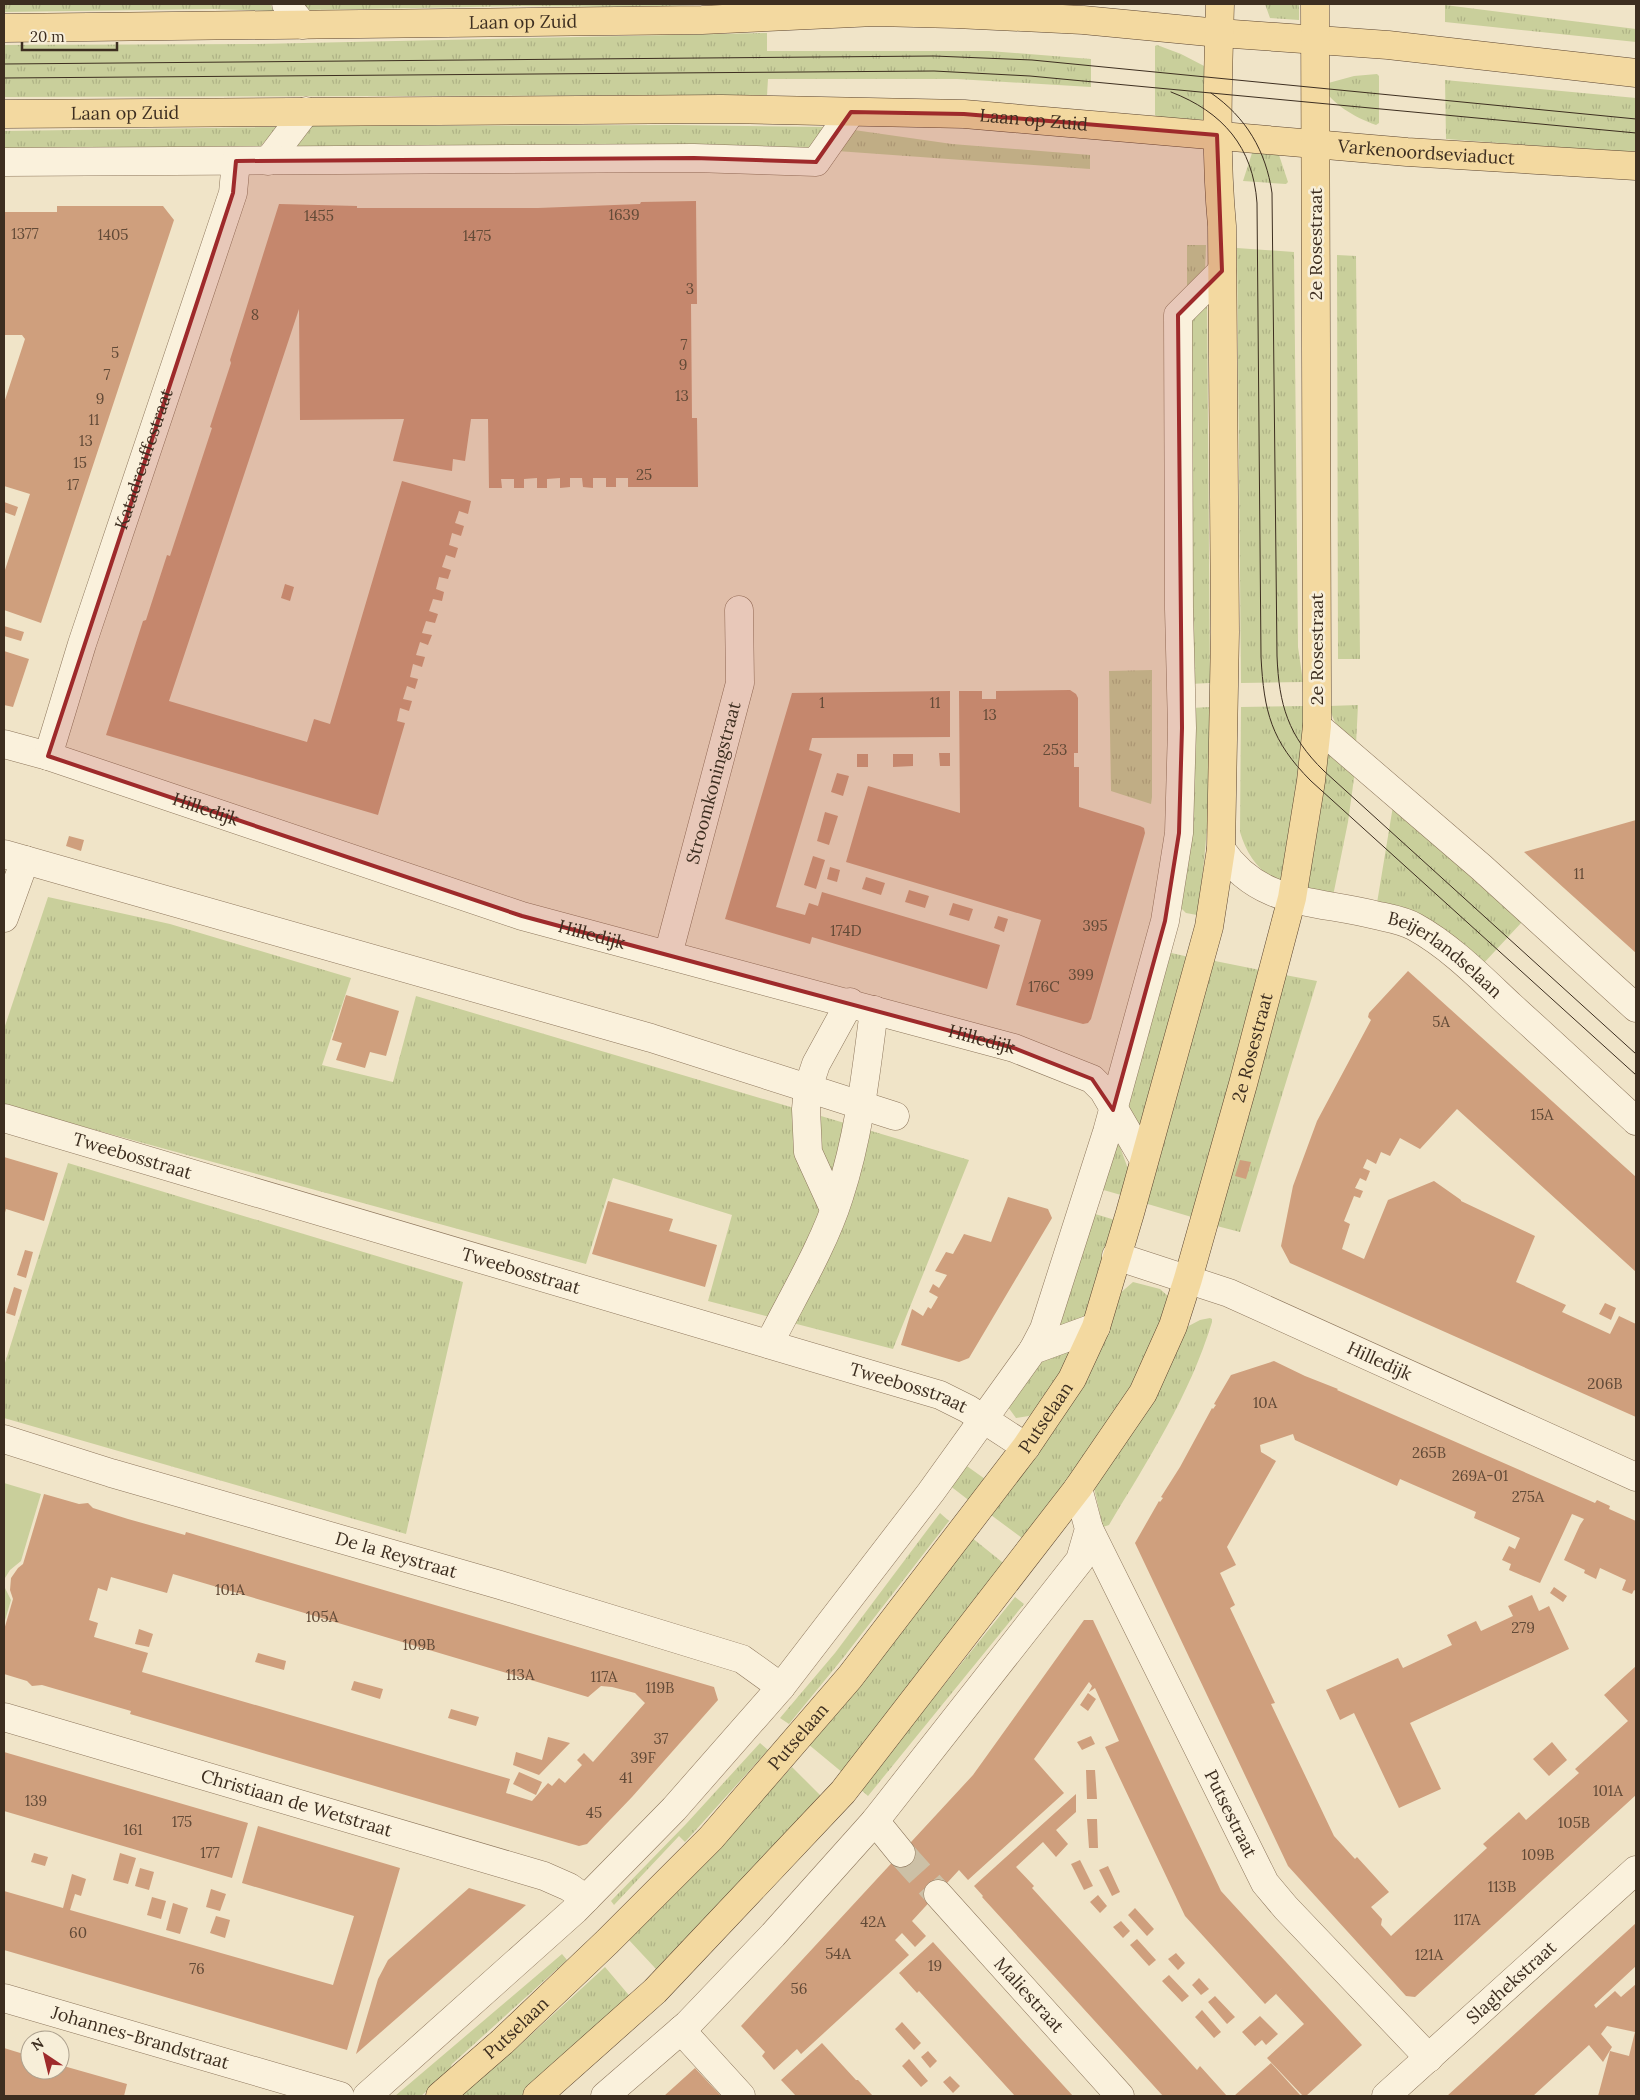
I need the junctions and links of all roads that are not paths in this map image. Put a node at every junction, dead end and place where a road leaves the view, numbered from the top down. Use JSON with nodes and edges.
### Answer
{"nodes":[{"id":1,"x":286,"y":4,"type":"edge"},
{"id":2,"x":1220,"y":4,"type":"edge"},
{"id":3,"x":1315,"y":4,"type":"edge"},
{"id":4,"x":1036,"y":11,"type":"edge"},
{"id":5,"x":302,"y":25,"type":"junction"},
{"id":6,"x":4,"y":28,"type":"edge"},
{"id":7,"x":1220,"y":33,"type":"junction"},
{"id":8,"x":1316,"y":40,"type":"junction"},
{"id":9,"x":1636,"y":73,"type":"edge"},
{"id":10,"x":306,"y":111,"type":"junction"},
{"id":11,"x":851,"y":112,"type":"junction"},
{"id":12,"x":4,"y":114,"type":"edge"},
{"id":13,"x":1217,"y":135,"type":"junction"},
{"id":14,"x":1316,"y":143,"type":"junction"},
{"id":15,"x":236,"y":161,"type":"junction"},
{"id":16,"x":268,"y":161,"type":"junction"},
{"id":17,"x":4,"y":162,"type":"edge"},
{"id":18,"x":1636,"y":166,"type":"edge"},
{"id":19,"x":1222,"y":271,"type":"junction"},
{"id":20,"x":739,"y":610,"type":"dead end"},
{"id":21,"x":1317,"y":726,"type":"junction"},
{"id":22,"x":4,"y":744,"type":"edge"},
{"id":23,"x":48,"y":756,"type":"junction"},
{"id":24,"x":1221,"y":849,"type":"junction"},
{"id":25,"x":14,"y":857,"type":"edge"},
{"id":26,"x":1292,"y":898,"type":"junction"},
{"id":27,"x":4,"y":918,"type":"edge"},
{"id":28,"x":668,"y":955,"type":"junction"},
{"id":29,"x":862,"y":1006,"type":"junction"},
{"id":30,"x":1636,"y":1008,"type":"edge"},
{"id":31,"x":808,"y":1088,"type":"junction"},
{"id":32,"x":862,"y":1105,"type":"junction"},
{"id":33,"x":1113,"y":1110,"type":"junction"},
{"id":34,"x":895,"y":1116,"type":"dead end"},
{"id":35,"x":4,"y":1118,"type":"edge"},
{"id":36,"x":1636,"y":1121,"type":"edge"},
{"id":37,"x":1144,"y":1160,"type":"junction"},
{"id":38,"x":834,"y":1209,"type":"junction"},
{"id":39,"x":1116,"y":1256,"type":"junction"},
{"id":40,"x":1188,"y":1279,"type":"junction"},
{"id":41,"x":1096,"y":1327,"type":"junction"},
{"id":42,"x":770,"y":1344,"type":"junction"},
{"id":43,"x":1033,"y":1350,"type":"junction"},
{"id":44,"x":984,"y":1420,"type":"junction"},
{"id":45,"x":4,"y":1439,"type":"edge"},
{"id":46,"x":1026,"y":1447,"type":"junction"},
{"id":47,"x":1636,"y":1477,"type":"edge"},
{"id":48,"x":1078,"y":1488,"type":"junction"},
{"id":49,"x":1089,"y":1529,"type":"junction"},
{"id":50,"x":781,"y":1686,"type":"junction"},
{"id":51,"x":4,"y":1717,"type":"edge"},
{"id":52,"x":875,"y":1820,"type":"junction"},
{"id":53,"x":901,"y":1853,"type":"tunnel mouth"},
{"id":54,"x":1636,"y":1870,"type":"edge"},
{"id":55,"x":938,"y":1894,"type":"tunnel mouth"},
{"id":56,"x":586,"y":1899,"type":"junction"},
{"id":57,"x":4,"y":1998,"type":"edge"},
{"id":58,"x":686,"y":2036,"type":"junction"},
{"id":59,"x":1429,"y":2058,"type":"junction"},
{"id":60,"x":282,"y":2086,"type":"edge"},
{"id":61,"x":340,"y":2096,"type":"edge"},
{"id":62,"x":367,"y":2096,"type":"edge"},
{"id":63,"x":440,"y":2096,"type":"edge"},
{"id":64,"x":537,"y":2096,"type":"edge"},
{"id":65,"x":605,"y":2096,"type":"edge"},
{"id":66,"x":741,"y":2096,"type":"edge"},
{"id":67,"x":1120,"y":2096,"type":"edge"},
{"id":68,"x":1386,"y":2096,"type":"edge"}],
"edges":[{"from":1,"to":5,"type":"street"},
{"from":2,"to":7,"type":"main road"},
{"from":3,"to":8,"type":"main road","name":"2e Rosestraat"},
{"from":4,"to":5,"type":"main road","name":"Laan op Zuid"},
{"from":4,"to":7,"type":"main road","name":"Laan op Zuid"},
{"from":5,"to":6,"type":"main road","name":"Laan op Zuid"},
{"from":7,"to":8,"type":"main road"},
{"from":7,"to":13,"type":"main road"},
{"from":8,"to":9,"type":"main road"},
{"from":8,"to":14,"type":"main road","name":"2e Rosestraat"},
{"from":10,"to":11,"type":"main road","name":"Laan op Zuid"},
{"from":10,"to":12,"type":"main road","name":"Laan op Zuid"},
{"from":10,"to":16,"type":"street"},
{"from":11,"to":13,"type":"main road","name":"Laan op Zuid"},
{"from":11,"to":16,"type":"street"},
{"from":13,"to":14,"type":"main road","name":"Varkenoordseviaduct"},
{"from":13,"to":19,"type":"main road"},
{"from":14,"to":18,"type":"main road","name":"Varkenoordseviaduct"},
{"from":14,"to":21,"type":"main road","name":"2e Rosestraat"},
{"from":15,"to":16,"type":"street"},
{"from":15,"to":17,"type":"street"},
{"from":15,"to":23,"type":"street","name":"Katadreuffestraat"},
{"from":19,"to":24,"type":"main road"},
{"from":19,"to":33,"type":"street"},
{"from":20,"to":28,"type":"street","name":"Stroomkoningstraat"},
{"from":21,"to":26,"type":"main road","name":"2e Rosestraat"},
{"from":21,"to":30,"type":"street"},
{"from":22,"to":23,"type":"street","name":"Hilledijk"},
{"from":23,"to":28,"type":"street","name":"Hilledijk"},
{"from":24,"to":26,"type":"street","name":"Beijerlandselaan"},
{"from":24,"to":37,"type":"main road"},
{"from":25,"to":27,"type":"street"},
{"from":25,"to":31,"type":"street"},
{"from":26,"to":36,"type":"street","name":"Beijerlandselaan"},
{"from":26,"to":40,"type":"main road","name":"2e Rosestraat"},
{"from":28,"to":29,"type":"street","name":"Hilledijk"},
{"from":29,"to":31,"type":"street"},
{"from":29,"to":32,"type":"street"},
{"from":29,"to":33,"type":"street","name":"Hilledijk"},
{"from":31,"to":32,"type":"street"},
{"from":31,"to":38,"type":"street"},
{"from":32,"to":34,"type":"street"},
{"from":32,"to":38,"type":"street"},
{"from":33,"to":37,"type":"street","name":"Hilledijk"},
{"from":33,"to":43,"type":"street"},
{"from":35,"to":42,"type":"street","name":"Tweebosstraat"},
{"from":37,"to":39,"type":"main road"},
{"from":38,"to":42,"type":"street"},
{"from":39,"to":40,"type":"street","name":"Hilledijk"},
{"from":39,"to":41,"type":"main road","name":"Putselaan"},
{"from":40,"to":47,"type":"street","name":"Hilledijk"},
{"from":40,"to":48,"type":"main road"},
{"from":41,"to":43,"type":"street"},
{"from":41,"to":46,"type":"main road","name":"Putselaan"},
{"from":42,"to":44,"type":"street","name":"Tweebosstraat"},
{"from":43,"to":44,"type":"street"},
{"from":44,"to":46,"type":"street","name":"Tweebosstraat"},
{"from":44,"to":50,"type":"street"},
{"from":45,"to":50,"type":"street","name":"De la Reystraat"},
{"from":46,"to":63,"type":"main road","name":"Putselaan"},
{"from":48,"to":49,"type":"street"},
{"from":48,"to":64,"type":"main road"},
{"from":49,"to":52,"type":"street"},
{"from":49,"to":59,"type":"street","name":"Putsestraat"},
{"from":50,"to":56,"type":"street"},
{"from":51,"to":56,"type":"street","name":"Christiaan de Wetstraat"},
{"from":52,"to":53,"type":"street"},
{"from":52,"to":58,"type":"street"},
{"from":54,"to":59,"type":"street","name":"Slaghekstraat"},
{"from":55,"to":67,"type":"street","name":"Maliestraat"},
{"from":56,"to":62,"type":"street"},
{"from":57,"to":60,"type":"street","name":"Johannes-Brandstraat"},
{"from":58,"to":65,"type":"street"},
{"from":58,"to":66,"type":"street"},
{"from":59,"to":68,"type":"street","name":"Slaghekstraat"},
{"from":60,"to":61,"type":"street","name":"Johannes-Brandstraat"}]}
